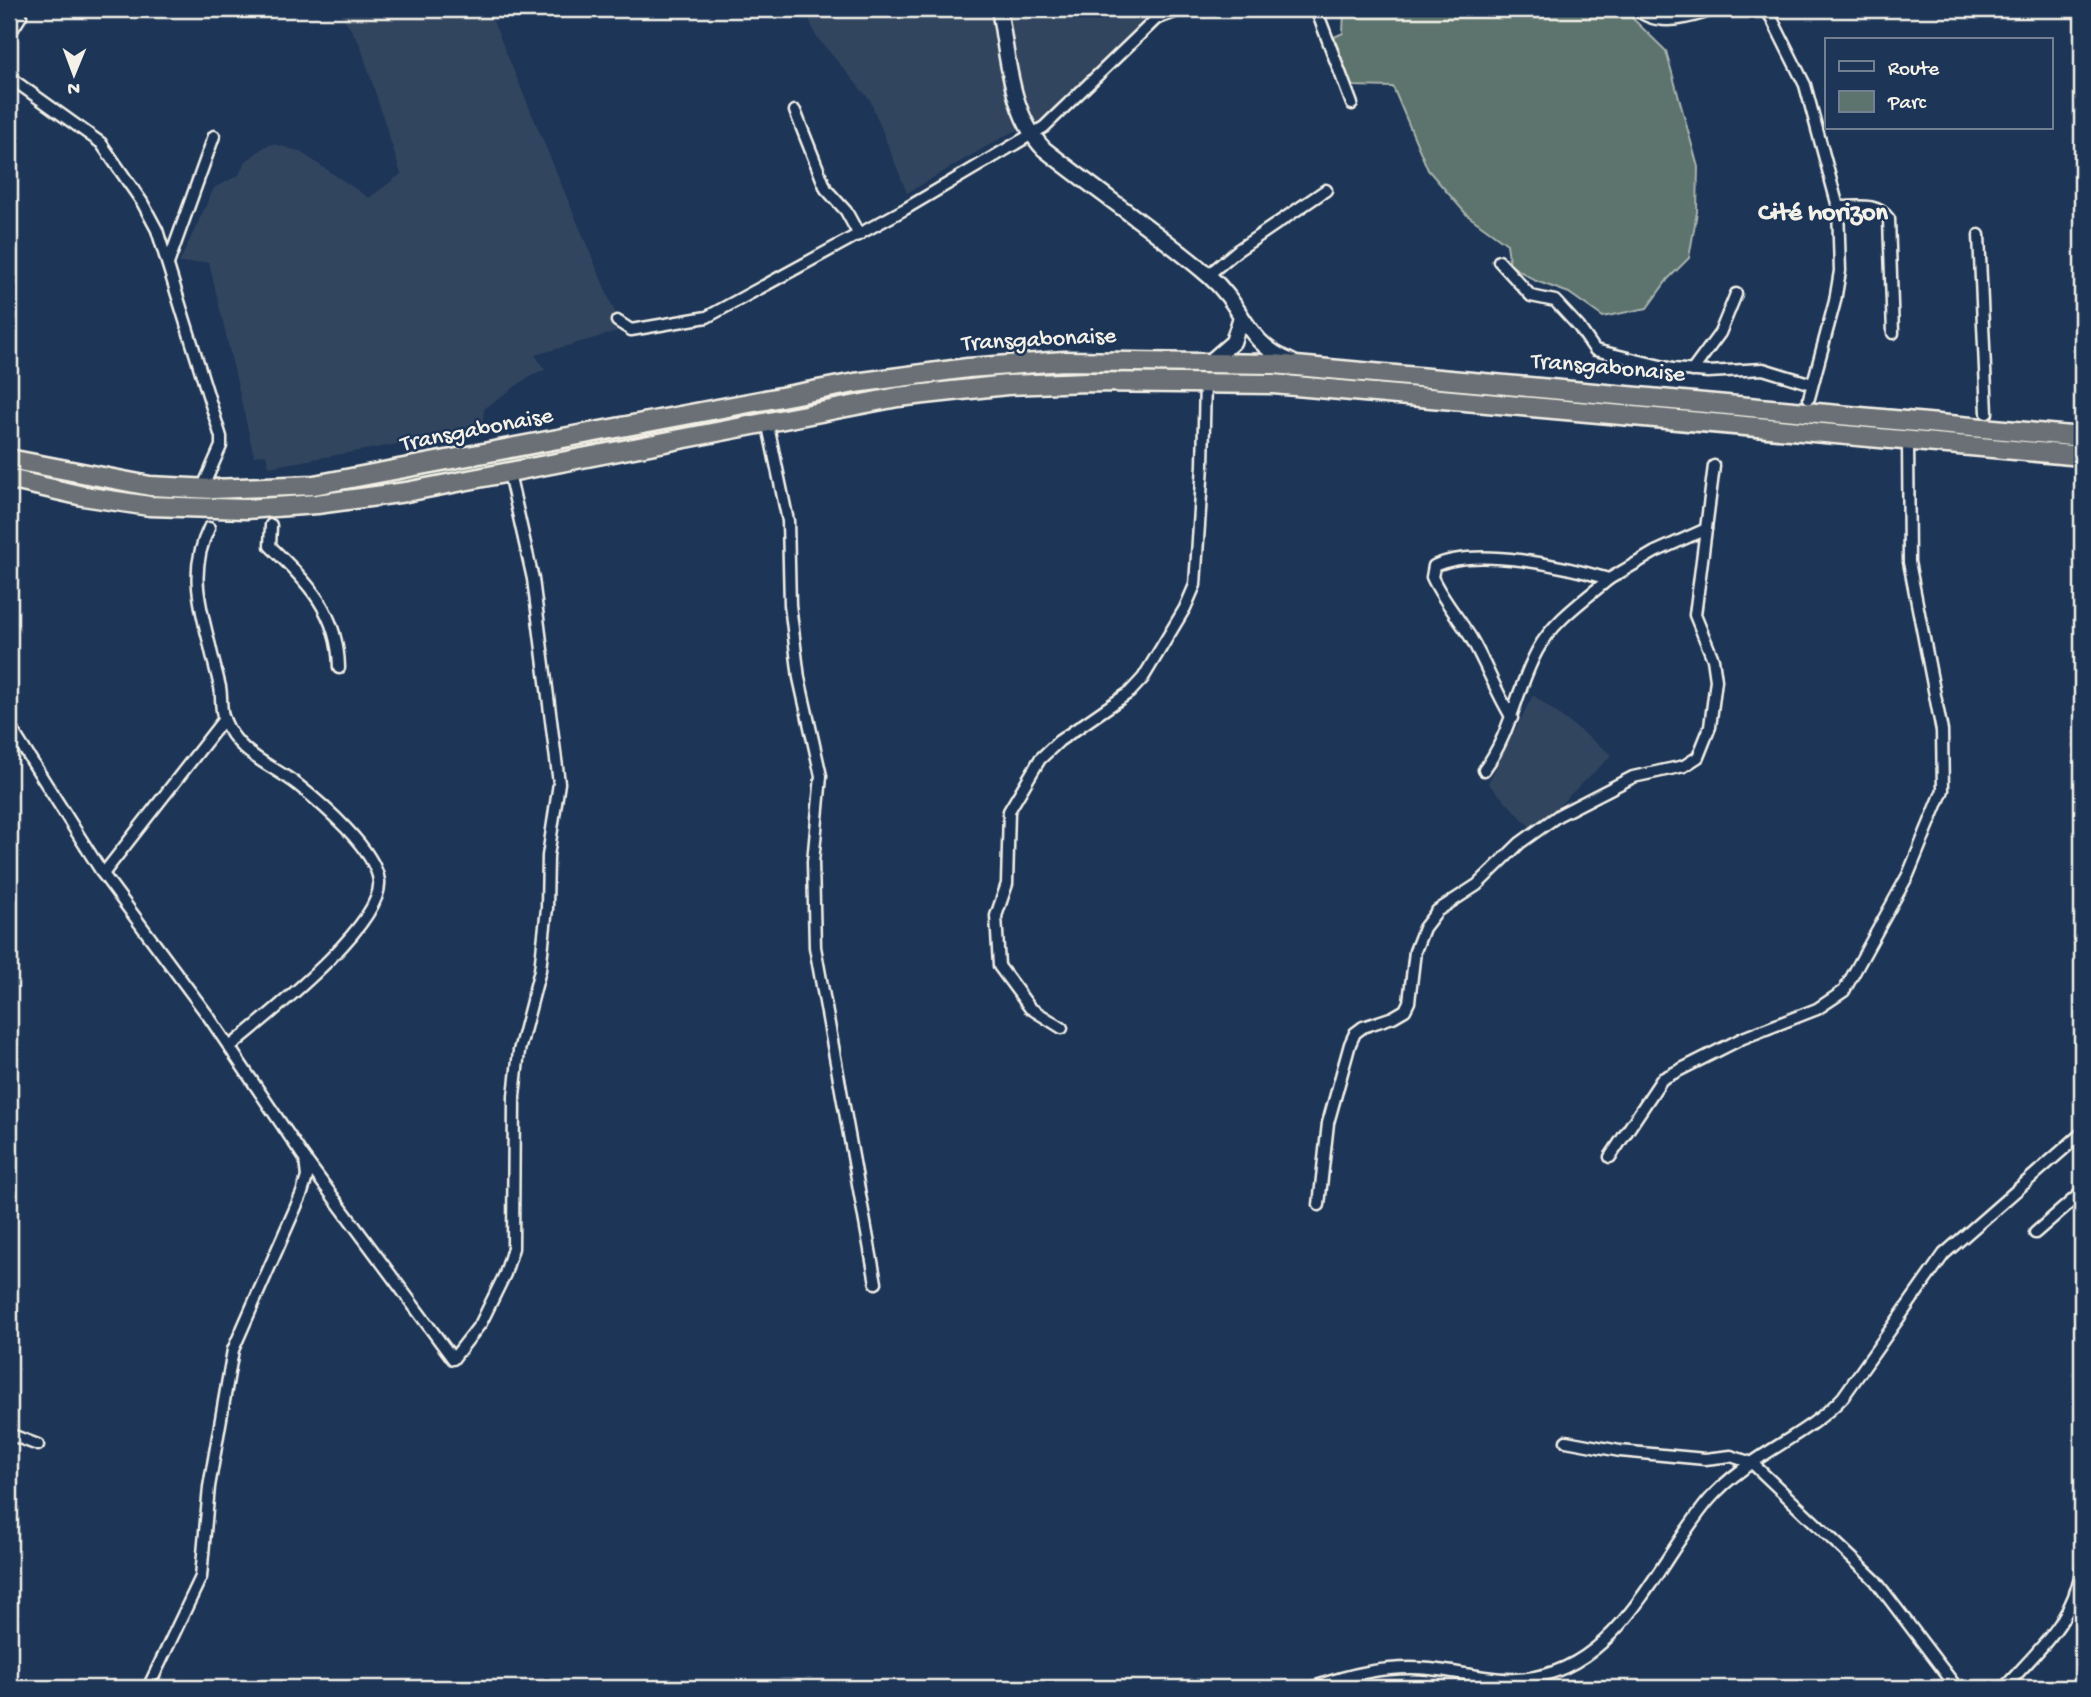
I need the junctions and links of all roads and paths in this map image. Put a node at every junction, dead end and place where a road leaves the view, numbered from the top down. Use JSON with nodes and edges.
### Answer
{"nodes":[{"id":1,"x":999,"y":9,"type":"edge"},
{"id":2,"x":1183,"y":9,"type":"edge"},
{"id":3,"x":1316,"y":9,"type":"edge"},
{"id":4,"x":1637,"y":9,"type":"edge"},
{"id":5,"x":1716,"y":9,"type":"edge"},
{"id":6,"x":1764,"y":9,"type":"edge"},
{"id":7,"x":21,"y":16,"type":"dead end"},
{"id":8,"x":9,"y":35,"type":"edge"},
{"id":9,"x":9,"y":77,"type":"edge"},
{"id":10,"x":1352,"y":104,"type":"dead end"},
{"id":11,"x":795,"y":111,"type":"dead end"},
{"id":12,"x":1030,"y":135,"type":"junction"},
{"id":13,"x":214,"y":136,"type":"dead end"},
{"id":14,"x":1326,"y":190,"type":"dead end"},
{"id":15,"x":1838,"y":207,"type":"junction"},
{"id":16,"x":859,"y":235,"type":"junction"},
{"id":17,"x":1979,"y":235,"type":"dead end"},
{"id":18,"x":1499,"y":261,"type":"dead end"},
{"id":19,"x":168,"y":264,"type":"junction"},
{"id":20,"x":1208,"y":275,"type":"junction"},
{"id":21,"x":1736,"y":294,"type":"dead end"},
{"id":22,"x":1242,"y":316,"type":"junction"},
{"id":23,"x":617,"y":321,"type":"dead end"},
{"id":24,"x":1893,"y":333,"type":"dead end"},
{"id":25,"x":1210,"y":362,"type":"junction"},
{"id":26,"x":1305,"y":367,"type":"junction"},
{"id":27,"x":1692,"y":370,"type":"junction"},
{"id":28,"x":1205,"y":382,"type":"junction"},
{"id":29,"x":1812,"y":384,"type":"junction"},
{"id":30,"x":1809,"y":398,"type":"dead end"},
{"id":31,"x":1987,"y":412,"type":"dead end"},
{"id":32,"x":767,"y":421,"type":"junction"},
{"id":33,"x":2082,"y":437,"type":"edge"},
{"id":34,"x":1908,"y":441,"type":"junction"},
{"id":35,"x":2082,"y":456,"type":"edge"},
{"id":36,"x":9,"y":459,"type":"edge"},
{"id":37,"x":1714,"y":466,"type":"dead end"},
{"id":38,"x":509,"y":473,"type":"junction"},
{"id":39,"x":9,"y":479,"type":"edge"},
{"id":40,"x":202,"y":489,"type":"junction"},
{"id":41,"x":271,"y":525,"type":"dead end"},
{"id":42,"x":209,"y":528,"type":"dead end"},
{"id":43,"x":1706,"y":529,"type":"junction"},
{"id":44,"x":1609,"y":579,"type":"junction"},
{"id":45,"x":339,"y":668,"type":"dead end"},
{"id":46,"x":1512,"y":718,"type":"junction"},
{"id":47,"x":224,"y":719,"type":"junction"},
{"id":48,"x":9,"y":725,"type":"edge"},
{"id":49,"x":1484,"y":770,"type":"dead end"},
{"id":50,"x":103,"y":874,"type":"junction"},
{"id":51,"x":1062,"y":1028,"type":"dead end"},
{"id":52,"x":230,"y":1047,"type":"junction"},
{"id":53,"x":2082,"y":1133,"type":"edge"},
{"id":54,"x":1610,"y":1157,"type":"dead end"},
{"id":55,"x":305,"y":1159,"type":"junction"},
{"id":56,"x":2082,"y":1192,"type":"edge"},
{"id":57,"x":1319,"y":1205,"type":"dead end"},
{"id":58,"x":2035,"y":1233,"type":"dead end"},
{"id":59,"x":876,"y":1283,"type":"dead end"},
{"id":60,"x":9,"y":1434,"type":"edge"},
{"id":61,"x":1566,"y":1441,"type":"dead end"},
{"id":62,"x":38,"y":1445,"type":"dead end"},
{"id":63,"x":1752,"y":1463,"type":"junction"},
{"id":64,"x":2082,"y":1567,"type":"edge"},
{"id":65,"x":148,"y":1688,"type":"edge"},
{"id":66,"x":1311,"y":1688,"type":"edge"},
{"id":67,"x":1957,"y":1688,"type":"edge"},
{"id":68,"x":2004,"y":1688,"type":"edge"}],
"edges":[{"from":1,"to":12,"type":"street"},
{"from":2,"to":12,"type":"street"},
{"from":3,"to":10,"type":"street"},
{"from":4,"to":5,"type":"street"},
{"from":6,"to":15,"type":"street"},
{"from":7,"to":8,"type":"street"},
{"from":9,"to":19,"type":"street"},
{"from":11,"to":16,"type":"street"},
{"from":12,"to":16,"type":"street"},
{"from":12,"to":20,"type":"street"},
{"from":13,"to":19,"type":"street"},
{"from":14,"to":20,"type":"street"},
{"from":15,"to":24,"type":"street"},
{"from":15,"to":29,"type":"street"},
{"from":16,"to":23,"type":"street"},
{"from":17,"to":31,"type":"street"},
{"from":18,"to":27,"type":"street"},
{"from":19,"to":40,"type":"street"},
{"from":20,"to":22,"type":"street"},
{"from":21,"to":27,"type":"street"},
{"from":22,"to":25,"type":"street"},
{"from":22,"to":26,"type":"street"},
{"from":25,"to":26,"type":"highway","name":"Transgabonaise"},
{"from":25,"to":40,"type":"highway","name":"Transgabonaise"},
{"from":26,"to":33,"type":"highway","name":"Transgabonaise"},
{"from":27,"to":29,"type":"street"},
{"from":28,"to":32,"type":"highway","name":"Transgabonaise"},
{"from":28,"to":34,"type":"highway","name":"Transgabonaise"},
{"from":28,"to":51,"type":"street"},
{"from":29,"to":30,"type":"street"},
{"from":32,"to":38,"type":"highway","name":"Transgabonaise"},
{"from":32,"to":59,"type":"street"},
{"from":34,"to":35,"type":"highway","name":"Transgabonaise"},
{"from":34,"to":54,"type":"street"},
{"from":36,"to":40,"type":"highway","name":"Transgabonaise"},
{"from":37,"to":43,"type":"street"},
{"from":38,"to":39,"type":"highway","name":"Transgabonaise"},
{"from":38,"to":55,"type":"street"},
{"from":41,"to":45,"type":"street"},
{"from":42,"to":47,"type":"street"},
{"from":43,"to":44,"type":"street"},
{"from":43,"to":57,"type":"street"},
{"from":44,"to":46,"type":"street"},
{"from":44,"to":46,"type":"street"},
{"from":46,"to":49,"type":"street"},
{"from":47,"to":50,"type":"street"},
{"from":47,"to":52,"type":"street"},
{"from":48,"to":50,"type":"street"},
{"from":50,"to":52,"type":"street"},
{"from":52,"to":55,"type":"street"},
{"from":53,"to":63,"type":"street"},
{"from":55,"to":65,"type":"street"},
{"from":56,"to":58,"type":"street"},
{"from":60,"to":62,"type":"street"},
{"from":61,"to":63,"type":"street"},
{"from":63,"to":66,"type":"street"},
{"from":63,"to":67,"type":"street"},
{"from":64,"to":68,"type":"street"}]}
